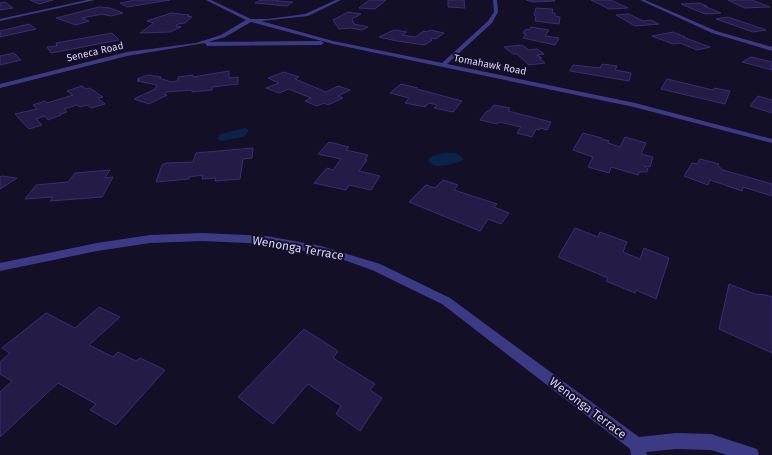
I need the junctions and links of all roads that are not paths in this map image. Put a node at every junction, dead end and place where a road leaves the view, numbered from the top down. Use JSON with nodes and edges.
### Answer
{"nodes":[{"id":1,"x":93,"y":0,"type":"edge"},
{"id":2,"x":208,"y":0,"type":"edge"},
{"id":3,"x":339,"y":0,"type":"edge"},
{"id":4,"x":495,"y":0,"type":"edge"},
{"id":5,"x":642,"y":0,"type":"edge"},
{"id":6,"x":306,"y":15,"type":"junction"},
{"id":7,"x":0,"y":20,"type":"edge"},
{"id":8,"x":250,"y":20,"type":"junction"},
{"id":9,"x":295,"y":27,"type":"junction"},
{"id":10,"x":333,"y":42,"type":"junction"},
{"id":11,"x":197,"y":44,"type":"junction"},
{"id":12,"x":772,"y":49,"type":"edge"},
{"id":13,"x":443,"y":65,"type":"junction"},
{"id":14,"x":0,"y":86,"type":"edge"},
{"id":15,"x":772,"y":141,"type":"edge"},
{"id":16,"x":0,"y":267,"type":"edge"},
{"id":17,"x":638,"y":450,"type":"edge"},
{"id":18,"x":751,"y":455,"type":"edge"}],
"edges":[{"from":1,"to":7,"type":"street"},
{"from":2,"to":8,"type":"street","name":"Tomahawk Road"},
{"from":3,"to":6,"type":"street"},
{"from":4,"to":13,"type":"street"},
{"from":5,"to":12,"type":"street"},
{"from":6,"to":8,"type":"street"},
{"from":6,"to":9,"type":"street"},
{"from":8,"to":9,"type":"street","name":"Tomahawk Road"},
{"from":8,"to":11,"type":"street","name":"Seneca Road"},
{"from":9,"to":10,"type":"street","name":"Tomahawk Road"},
{"from":10,"to":11,"type":"street","name":"Seneca Road"},
{"from":10,"to":13,"type":"street","name":"Tomahawk Road"},
{"from":11,"to":14,"type":"street","name":"Seneca Road"},
{"from":13,"to":15,"type":"street","name":"Tomahawk Road"},
{"from":16,"to":17,"type":"street","name":"Wenonga Terrace"},
{"from":17,"to":18,"type":"street","name":"Wenonga Terrace"}]}
